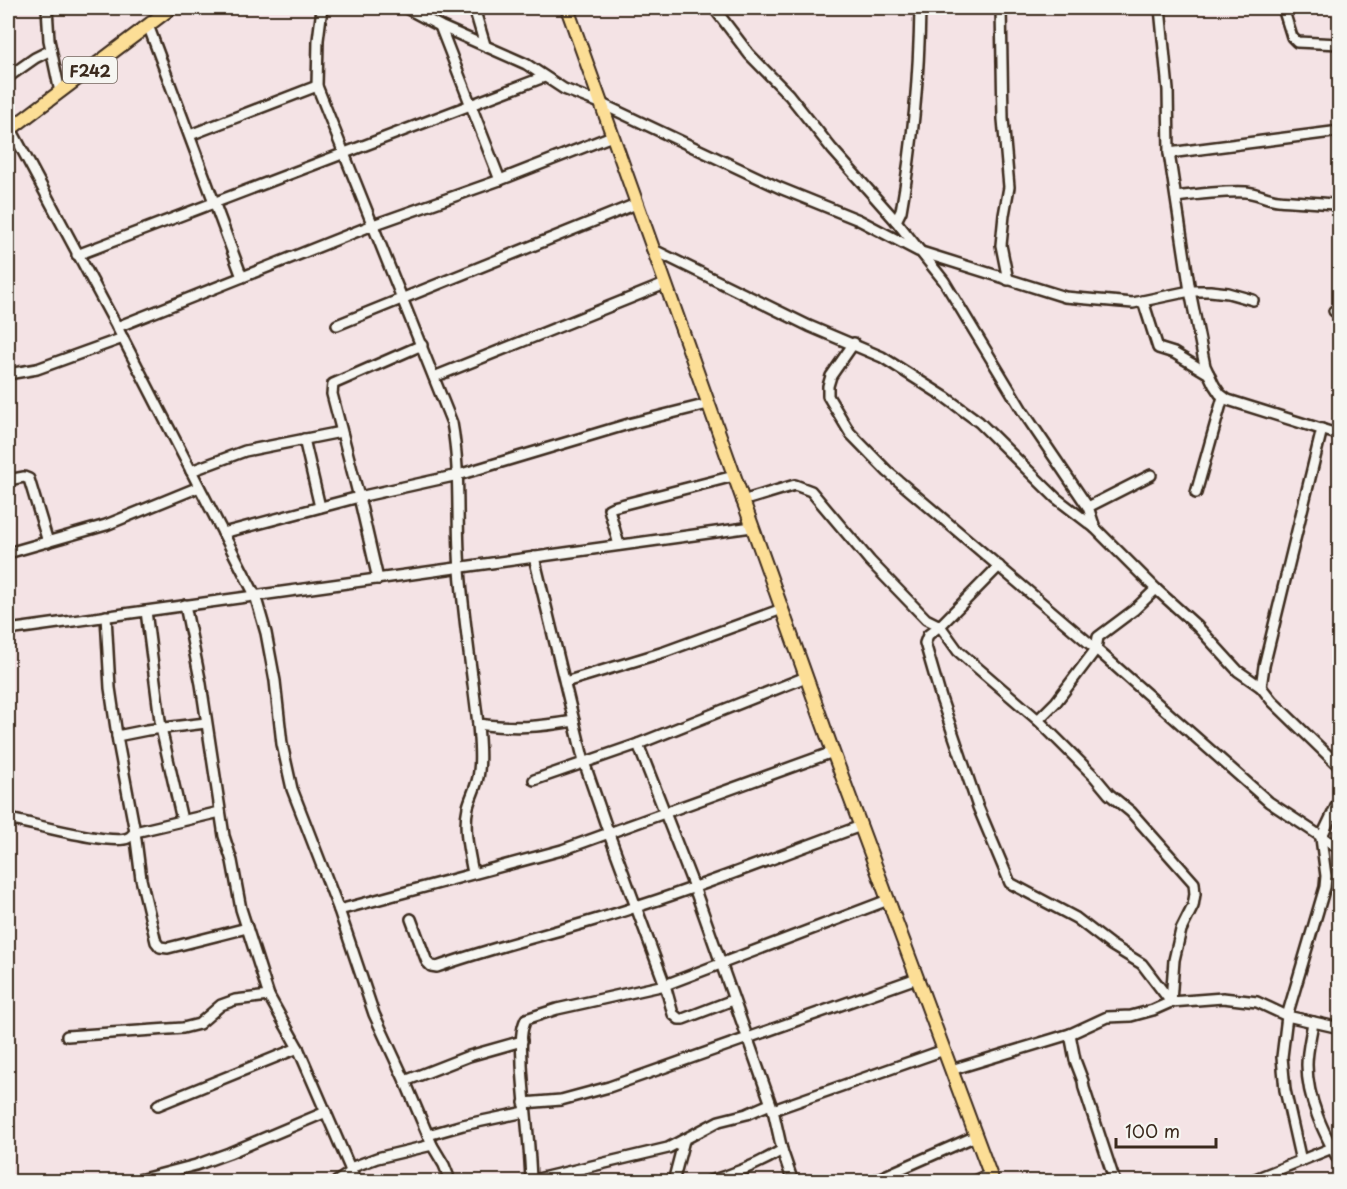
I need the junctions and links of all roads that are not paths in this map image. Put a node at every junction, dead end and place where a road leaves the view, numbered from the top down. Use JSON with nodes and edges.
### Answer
{"nodes":[{"id":1,"x":47,"y":8,"type":"edge"},
{"id":2,"x":171,"y":8,"type":"edge"},
{"id":3,"x":322,"y":8,"type":"edge"},
{"id":4,"x":406,"y":8,"type":"edge"},
{"id":5,"x":474,"y":8,"type":"edge"},
{"id":6,"x":567,"y":8,"type":"edge"},
{"id":7,"x":714,"y":8,"type":"edge"},
{"id":8,"x":920,"y":8,"type":"edge"},
{"id":9,"x":1001,"y":8,"type":"edge"},
{"id":10,"x":1160,"y":8,"type":"edge"},
{"id":11,"x":1283,"y":8,"type":"edge"},
{"id":12,"x":148,"y":25,"type":"junction"},
{"id":13,"x":440,"y":26,"type":"junction"},
{"id":14,"x":1340,"y":44,"type":"edge"},
{"id":15,"x":485,"y":45,"type":"junction"},
{"id":16,"x":51,"y":50,"type":"junction"},
{"id":17,"x":544,"y":76,"type":"junction"},
{"id":18,"x":8,"y":77,"type":"edge"},
{"id":19,"x":317,"y":86,"type":"junction"},
{"id":20,"x":60,"y":92,"type":"junction"},
{"id":21,"x":600,"y":103,"type":"junction"},
{"id":22,"x":471,"y":104,"type":"junction"},
{"id":23,"x":9,"y":130,"type":"edge"},
{"id":24,"x":1340,"y":131,"type":"edge"},
{"id":25,"x":190,"y":135,"type":"junction"},
{"id":26,"x":612,"y":136,"type":"junction"},
{"id":27,"x":345,"y":153,"type":"junction"},
{"id":28,"x":1169,"y":153,"type":"junction"},
{"id":29,"x":500,"y":180,"type":"junction"},
{"id":30,"x":1176,"y":197,"type":"junction"},
{"id":31,"x":215,"y":202,"type":"junction"},
{"id":32,"x":636,"y":204,"type":"junction"},
{"id":33,"x":1340,"y":205,"type":"edge"},
{"id":34,"x":896,"y":221,"type":"junction"},
{"id":35,"x":373,"y":225,"type":"junction"},
{"id":36,"x":652,"y":249,"type":"junction"},
{"id":37,"x":918,"y":251,"type":"junction"},
{"id":38,"x":77,"y":255,"type":"junction"},
{"id":39,"x":242,"y":277,"type":"junction"},
{"id":40,"x":1008,"y":280,"type":"junction"},
{"id":41,"x":665,"y":284,"type":"junction"},
{"id":42,"x":1190,"y":291,"type":"junction"},
{"id":43,"x":401,"y":299,"type":"junction"},
{"id":44,"x":1253,"y":300,"type":"dead end"},
{"id":45,"x":1143,"y":301,"type":"junction"},
{"id":46,"x":337,"y":325,"type":"dead end"},
{"id":47,"x":117,"y":327,"type":"junction"},
{"id":48,"x":123,"y":338,"type":"junction"},
{"id":49,"x":854,"y":343,"type":"junction"},
{"id":50,"x":422,"y":345,"type":"junction"},
{"id":51,"x":8,"y":374,"type":"edge"},
{"id":52,"x":1209,"y":374,"type":"junction"},
{"id":53,"x":434,"y":377,"type":"junction"},
{"id":54,"x":1223,"y":397,"type":"junction"},
{"id":55,"x":708,"y":404,"type":"junction"},
{"id":56,"x":1322,"y":429,"type":"junction"},
{"id":57,"x":341,"y":432,"type":"junction"},
{"id":58,"x":1340,"y":435,"type":"edge"},
{"id":59,"x":304,"y":438,"type":"junction"},
{"id":60,"x":191,"y":471,"type":"junction"},
{"id":61,"x":458,"y":474,"type":"junction"},
{"id":62,"x":1152,"y":475,"type":"dead end"},
{"id":63,"x":734,"y":476,"type":"junction"},
{"id":64,"x":8,"y":480,"type":"edge"},
{"id":65,"x":199,"y":487,"type":"junction"},
{"id":66,"x":1196,"y":493,"type":"dead end"},
{"id":67,"x":359,"y":497,"type":"junction"},
{"id":68,"x":742,"y":501,"type":"junction"},
{"id":69,"x":320,"y":507,"type":"junction"},
{"id":70,"x":1088,"y":507,"type":"junction"},
{"id":71,"x":752,"y":527,"type":"junction"},
{"id":72,"x":1095,"y":528,"type":"junction"},
{"id":73,"x":223,"y":533,"type":"junction"},
{"id":74,"x":48,"y":542,"type":"junction"},
{"id":75,"x":619,"y":545,"type":"junction"},
{"id":76,"x":8,"y":553,"type":"edge"},
{"id":77,"x":534,"y":557,"type":"junction"},
{"id":78,"x":999,"y":566,"type":"junction"},
{"id":79,"x":460,"y":568,"type":"junction"},
{"id":80,"x":378,"y":579,"type":"junction"},
{"id":81,"x":1156,"y":590,"type":"junction"},
{"id":82,"x":255,"y":595,"type":"junction"},
{"id":83,"x":185,"y":605,"type":"junction"},
{"id":84,"x":782,"y":609,"type":"junction"},
{"id":85,"x":146,"y":611,"type":"junction"},
{"id":86,"x":106,"y":616,"type":"junction"},
{"id":87,"x":940,"y":626,"type":"junction"},
{"id":88,"x":8,"y":630,"type":"edge"},
{"id":89,"x":1096,"y":650,"type":"junction"},
{"id":90,"x":806,"y":677,"type":"junction"},
{"id":91,"x":565,"y":682,"type":"junction"},
{"id":92,"x":1261,"y":687,"type":"junction"},
{"id":93,"x":1038,"y":720,"type":"junction"},
{"id":94,"x":574,"y":721,"type":"junction"},
{"id":95,"x":206,"y":723,"type":"junction"},
{"id":96,"x":478,"y":724,"type":"junction"},
{"id":97,"x":161,"y":728,"type":"junction"},
{"id":98,"x":117,"y":736,"type":"junction"},
{"id":99,"x":638,"y":744,"type":"junction"},
{"id":100,"x":833,"y":752,"type":"junction"},
{"id":101,"x":584,"y":762,"type":"junction"},
{"id":102,"x":1340,"y":767,"type":"edge"},
{"id":103,"x":534,"y":780,"type":"dead end"},
{"id":104,"x":1340,"y":798,"type":"edge"},
{"id":105,"x":220,"y":812,"type":"junction"},
{"id":106,"x":664,"y":812,"type":"junction"},
{"id":107,"x":8,"y":819,"type":"edge"},
{"id":108,"x":182,"y":820,"type":"junction"},
{"id":109,"x":861,"y":826,"type":"junction"},
{"id":110,"x":135,"y":832,"type":"junction"},
{"id":111,"x":609,"y":834,"type":"junction"},
{"id":112,"x":1322,"y":838,"type":"junction"},
{"id":113,"x":1340,"y":849,"type":"edge"},
{"id":114,"x":473,"y":873,"type":"junction"},
{"id":115,"x":694,"y":887,"type":"junction"},
{"id":116,"x":888,"y":900,"type":"junction"},
{"id":117,"x":636,"y":908,"type":"junction"},
{"id":118,"x":339,"y":910,"type":"junction"},
{"id":119,"x":411,"y":919,"type":"dead end"},
{"id":120,"x":247,"y":928,"type":"junction"},
{"id":121,"x":720,"y":964,"type":"junction"},
{"id":122,"x":917,"y":978,"type":"junction"},
{"id":123,"x":665,"y":985,"type":"junction"},
{"id":124,"x":269,"y":996,"type":"junction"},
{"id":125,"x":733,"y":1000,"type":"junction"},
{"id":126,"x":1171,"y":1002,"type":"junction"},
{"id":127,"x":1287,"y":1016,"type":"junction"},
{"id":128,"x":1313,"y":1022,"type":"junction"},
{"id":129,"x":1340,"y":1028,"type":"edge"},
{"id":130,"x":1070,"y":1034,"type":"junction"},
{"id":131,"x":67,"y":1036,"type":"dead end"},
{"id":132,"x":746,"y":1037,"type":"junction"},
{"id":133,"x":522,"y":1041,"type":"junction"},
{"id":134,"x":298,"y":1048,"type":"junction"},
{"id":135,"x":944,"y":1050,"type":"junction"},
{"id":136,"x":951,"y":1070,"type":"junction"},
{"id":137,"x":405,"y":1081,"type":"junction"},
{"id":138,"x":158,"y":1105,"type":"dead end"},
{"id":139,"x":772,"y":1107,"type":"junction"},
{"id":140,"x":524,"y":1108,"type":"junction"},
{"id":141,"x":326,"y":1112,"type":"junction"},
{"id":142,"x":428,"y":1135,"type":"junction"},
{"id":143,"x":976,"y":1136,"type":"junction"},
{"id":144,"x":684,"y":1140,"type":"junction"},
{"id":145,"x":432,"y":1145,"type":"junction"},
{"id":146,"x":1332,"y":1148,"type":"junction"},
{"id":147,"x":782,"y":1150,"type":"junction"},
{"id":148,"x":1301,"y":1161,"type":"junction"},
{"id":149,"x":1340,"y":1163,"type":"edge"},
{"id":150,"x":350,"y":1170,"type":"junction"},
{"id":151,"x":991,"y":1178,"type":"edge"},
{"id":152,"x":529,"y":1181,"type":"edge"},
{"id":153,"x":131,"y":1182,"type":"edge"},
{"id":154,"x":336,"y":1182,"type":"edge"},
{"id":155,"x":356,"y":1182,"type":"edge"},
{"id":156,"x":447,"y":1182,"type":"edge"},
{"id":157,"x":673,"y":1182,"type":"edge"},
{"id":158,"x":707,"y":1182,"type":"edge"},
{"id":159,"x":793,"y":1182,"type":"edge"},
{"id":160,"x":871,"y":1182,"type":"edge"},
{"id":161,"x":972,"y":1182,"type":"edge"},
{"id":162,"x":1115,"y":1182,"type":"edge"},
{"id":163,"x":1248,"y":1182,"type":"edge"}],
"edges":[{"from":1,"to":16,"type":"street"},
{"from":2,"to":12,"type":"main road","number":"F242"},
{"from":3,"to":19,"type":"street"},
{"from":4,"to":13,"type":"street"},
{"from":5,"to":15,"type":"street"},
{"from":6,"to":21,"type":"main road"},
{"from":7,"to":34,"type":"street"},
{"from":8,"to":34,"type":"street"},
{"from":9,"to":40,"type":"street"},
{"from":10,"to":28,"type":"street"},
{"from":11,"to":14,"type":"street"},
{"from":12,"to":20,"type":"main road","number":"F242"},
{"from":12,"to":25,"type":"street"},
{"from":13,"to":15,"type":"street"},
{"from":13,"to":22,"type":"street"},
{"from":15,"to":17,"type":"street"},
{"from":16,"to":18,"type":"street"},
{"from":16,"to":20,"type":"street"},
{"from":17,"to":21,"type":"street"},
{"from":17,"to":22,"type":"street"},
{"from":19,"to":25,"type":"street"},
{"from":19,"to":27,"type":"street"},
{"from":20,"to":23,"type":"main road","number":"F242"},
{"from":21,"to":26,"type":"main road"},
{"from":21,"to":37,"type":"street"},
{"from":22,"to":27,"type":"street"},
{"from":22,"to":29,"type":"street"},
{"from":23,"to":38,"type":"street"},
{"from":24,"to":28,"type":"street"},
{"from":25,"to":31,"type":"street"},
{"from":26,"to":29,"type":"street"},
{"from":26,"to":32,"type":"main road"},
{"from":27,"to":31,"type":"street"},
{"from":27,"to":35,"type":"street"},
{"from":28,"to":30,"type":"street"},
{"from":29,"to":35,"type":"street"},
{"from":30,"to":33,"type":"street"},
{"from":30,"to":42,"type":"street"},
{"from":31,"to":38,"type":"street"},
{"from":31,"to":39,"type":"street"},
{"from":32,"to":36,"type":"main road"},
{"from":32,"to":43,"type":"street"},
{"from":34,"to":37,"type":"street"},
{"from":35,"to":39,"type":"street"},
{"from":35,"to":43,"type":"street"},
{"from":36,"to":41,"type":"main road"},
{"from":36,"to":49,"type":"street"},
{"from":37,"to":40,"type":"street"},
{"from":37,"to":70,"type":"street"},
{"from":38,"to":47,"type":"street"},
{"from":39,"to":47,"type":"street"},
{"from":40,"to":45,"type":"street"},
{"from":41,"to":53,"type":"street"},
{"from":41,"to":55,"type":"main road"},
{"from":42,"to":44,"type":"street"},
{"from":42,"to":45,"type":"street"},
{"from":42,"to":52,"type":"street"},
{"from":43,"to":46,"type":"street"},
{"from":43,"to":50,"type":"street"},
{"from":45,"to":52,"type":"street"},
{"from":47,"to":48,"type":"street"},
{"from":48,"to":51,"type":"street"},
{"from":48,"to":60,"type":"street"},
{"from":49,"to":72,"type":"street"},
{"from":49,"to":78,"type":"street"},
{"from":50,"to":53,"type":"street"},
{"from":50,"to":57,"type":"street"},
{"from":52,"to":54,"type":"street"},
{"from":53,"to":61,"type":"street"},
{"from":54,"to":56,"type":"street"},
{"from":54,"to":66,"type":"street"},
{"from":55,"to":61,"type":"street"},
{"from":55,"to":63,"type":"main road"},
{"from":56,"to":58,"type":"street"},
{"from":56,"to":92,"type":"street"},
{"from":57,"to":59,"type":"street"},
{"from":57,"to":67,"type":"street"},
{"from":59,"to":60,"type":"street"},
{"from":59,"to":69,"type":"street"},
{"from":60,"to":65,"type":"street"},
{"from":61,"to":67,"type":"street"},
{"from":61,"to":79,"type":"street"},
{"from":62,"to":70,"type":"street"},
{"from":63,"to":68,"type":"main road"},
{"from":63,"to":75,"type":"street"},
{"from":64,"to":74,"type":"street"},
{"from":65,"to":73,"type":"street"},
{"from":65,"to":74,"type":"street"},
{"from":67,"to":69,"type":"street"},
{"from":67,"to":80,"type":"street"},
{"from":68,"to":71,"type":"main road"},
{"from":68,"to":87,"type":"street"},
{"from":69,"to":73,"type":"street"},
{"from":70,"to":72,"type":"street"},
{"from":71,"to":75,"type":"street"},
{"from":71,"to":84,"type":"main road"},
{"from":72,"to":81,"type":"street"},
{"from":73,"to":82,"type":"street"},
{"from":74,"to":76,"type":"street"},
{"from":75,"to":77,"type":"street"},
{"from":77,"to":79,"type":"street"},
{"from":77,"to":91,"type":"street"},
{"from":78,"to":87,"type":"street"},
{"from":78,"to":89,"type":"street"},
{"from":79,"to":80,"type":"street"},
{"from":79,"to":96,"type":"street"},
{"from":80,"to":82,"type":"street"},
{"from":81,"to":89,"type":"street"},
{"from":81,"to":92,"type":"street"},
{"from":82,"to":83,"type":"street"},
{"from":82,"to":118,"type":"street"},
{"from":83,"to":85,"type":"street"},
{"from":83,"to":95,"type":"street"},
{"from":84,"to":90,"type":"main road"},
{"from":84,"to":91,"type":"street"},
{"from":85,"to":86,"type":"street"},
{"from":85,"to":97,"type":"street"},
{"from":86,"to":88,"type":"street"},
{"from":86,"to":98,"type":"street"},
{"from":87,"to":93,"type":"street"},
{"from":87,"to":126,"type":"street"},
{"from":89,"to":93,"type":"street"},
{"from":89,"to":112,"type":"street"},
{"from":90,"to":99,"type":"street"},
{"from":90,"to":100,"type":"main road"},
{"from":91,"to":94,"type":"street"},
{"from":92,"to":102,"type":"street"},
{"from":93,"to":126,"type":"street"},
{"from":94,"to":96,"type":"street"},
{"from":94,"to":101,"type":"street"},
{"from":95,"to":97,"type":"street"},
{"from":95,"to":105,"type":"street"},
{"from":96,"to":114,"type":"street"},
{"from":97,"to":98,"type":"street"},
{"from":97,"to":108,"type":"street"},
{"from":98,"to":110,"type":"street"},
{"from":99,"to":101,"type":"street"},
{"from":99,"to":106,"type":"street"},
{"from":100,"to":106,"type":"street"},
{"from":100,"to":109,"type":"main road"},
{"from":101,"to":103,"type":"street"},
{"from":101,"to":111,"type":"street"},
{"from":104,"to":112,"type":"street"},
{"from":105,"to":108,"type":"street"},
{"from":105,"to":120,"type":"street"},
{"from":106,"to":111,"type":"street"},
{"from":106,"to":115,"type":"street"},
{"from":107,"to":110,"type":"street"},
{"from":108,"to":110,"type":"street"},
{"from":109,"to":115,"type":"street"},
{"from":109,"to":116,"type":"main road"},
{"from":110,"to":120,"type":"street"},
{"from":111,"to":114,"type":"street"},
{"from":111,"to":117,"type":"street"},
{"from":112,"to":113,"type":"street"},
{"from":112,"to":127,"type":"street"},
{"from":114,"to":118,"type":"street"},
{"from":115,"to":117,"type":"street"},
{"from":115,"to":121,"type":"street"},
{"from":116,"to":121,"type":"street"},
{"from":116,"to":122,"type":"main road"},
{"from":117,"to":119,"type":"street"},
{"from":117,"to":123,"type":"street"},
{"from":118,"to":137,"type":"street"},
{"from":120,"to":124,"type":"street"},
{"from":121,"to":123,"type":"street"},
{"from":121,"to":125,"type":"street"},
{"from":122,"to":132,"type":"street"},
{"from":122,"to":135,"type":"main road"},
{"from":123,"to":125,"type":"street"},
{"from":123,"to":133,"type":"street"},
{"from":124,"to":131,"type":"street"},
{"from":124,"to":134,"type":"street"},
{"from":125,"to":132,"type":"street"},
{"from":126,"to":127,"type":"street"},
{"from":126,"to":130,"type":"street"},
{"from":127,"to":128,"type":"street"},
{"from":127,"to":148,"type":"street"},
{"from":128,"to":129,"type":"street"},
{"from":128,"to":146,"type":"street"},
{"from":130,"to":136,"type":"street"},
{"from":130,"to":162,"type":"street"},
{"from":132,"to":139,"type":"street"},
{"from":132,"to":140,"type":"street"},
{"from":133,"to":137,"type":"street"},
{"from":133,"to":140,"type":"street"},
{"from":134,"to":138,"type":"street"},
{"from":134,"to":141,"type":"street"},
{"from":135,"to":136,"type":"main road"},
{"from":135,"to":139,"type":"street"},
{"from":136,"to":143,"type":"main road"},
{"from":137,"to":142,"type":"street"},
{"from":139,"to":144,"type":"street"},
{"from":139,"to":147,"type":"street"},
{"from":140,"to":142,"type":"street"},
{"from":140,"to":152,"type":"street"},
{"from":141,"to":150,"type":"street"},
{"from":141,"to":153,"type":"street"},
{"from":142,"to":145,"type":"street"},
{"from":143,"to":151,"type":"main road"},
{"from":143,"to":160,"type":"street"},
{"from":144,"to":152,"type":"street"},
{"from":144,"to":157,"type":"street"},
{"from":145,"to":150,"type":"street"},
{"from":145,"to":156,"type":"street"},
{"from":146,"to":148,"type":"street"},
{"from":146,"to":149,"type":"street"},
{"from":147,"to":158,"type":"street"},
{"from":147,"to":159,"type":"street"},
{"from":148,"to":163,"type":"street"},
{"from":150,"to":154,"type":"street"},
{"from":150,"to":155,"type":"street"},
{"from":151,"to":161,"type":"street"}]}
